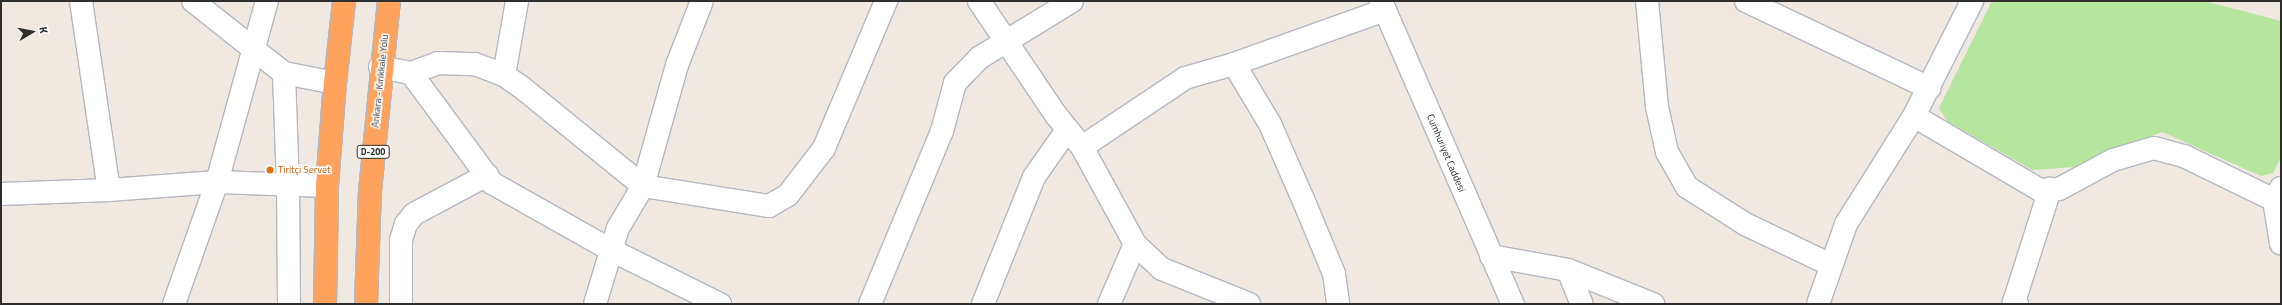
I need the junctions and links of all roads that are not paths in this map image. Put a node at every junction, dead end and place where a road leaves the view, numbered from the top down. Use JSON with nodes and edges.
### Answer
{"nodes":[{"id":1,"x":81,"y":1,"type":"edge"},
{"id":2,"x":193,"y":1,"type":"edge"},
{"id":3,"x":267,"y":1,"type":"edge"},
{"id":4,"x":344,"y":1,"type":"edge"},
{"id":5,"x":389,"y":1,"type":"edge"},
{"id":6,"x":517,"y":1,"type":"edge"},
{"id":7,"x":702,"y":1,"type":"edge"},
{"id":8,"x":886,"y":1,"type":"edge"},
{"id":9,"x":979,"y":1,"type":"edge"},
{"id":10,"x":1072,"y":1,"type":"edge"},
{"id":11,"x":1646,"y":1,"type":"edge"},
{"id":12,"x":1746,"y":1,"type":"edge"},
{"id":13,"x":1972,"y":1,"type":"edge"},
{"id":14,"x":1383,"y":6,"type":"edge"},
{"id":15,"x":1007,"y":42,"type":"junction"},
{"id":16,"x":254,"y":48,"type":"junction"},
{"id":17,"x":1234,"y":64,"type":"junction"},
{"id":18,"x":380,"y":67,"type":"junction"},
{"id":19,"x":284,"y":73,"type":"junction"},
{"id":20,"x":412,"y":74,"type":"junction"},
{"id":21,"x":504,"y":75,"type":"junction"},
{"id":22,"x":335,"y":83,"type":"junction"},
{"id":23,"x":1929,"y":88,"type":"junction"},
{"id":24,"x":1914,"y":116,"type":"junction"},
{"id":25,"x":1067,"y":130,"type":"junction"},
{"id":26,"x":1082,"y":147,"type":"junction"},
{"id":27,"x":487,"y":175,"type":"junction"},
{"id":28,"x":216,"y":182,"type":"junction"},
{"id":29,"x":288,"y":186,"type":"junction"},
{"id":30,"x":327,"y":186,"type":"junction"},
{"id":31,"x":643,"y":186,"type":"junction"},
{"id":32,"x":2050,"y":189,"type":"junction"},
{"id":33,"x":109,"y":190,"type":"junction"},
{"id":34,"x":1,"y":194,"type":"edge"},
{"id":35,"x":2277,"y":194,"type":"edge"},
{"id":36,"x":2281,"y":243,"type":"edge"},
{"id":37,"x":1135,"y":244,"type":"junction"},
{"id":38,"x":611,"y":250,"type":"junction"},
{"id":39,"x":1491,"y":256,"type":"junction"},
{"id":40,"x":1831,"y":265,"type":"junction"},
{"id":41,"x":1568,"y":270,"type":"junction"},
{"id":42,"x":2014,"y":303,"type":"edge"},
{"id":43,"x":174,"y":304,"type":"edge"},
{"id":44,"x":289,"y":304,"type":"edge"},
{"id":45,"x":325,"y":304,"type":"edge"},
{"id":46,"x":366,"y":304,"type":"edge"},
{"id":47,"x":401,"y":304,"type":"edge"},
{"id":48,"x":595,"y":304,"type":"edge"},
{"id":49,"x":720,"y":304,"type":"edge"},
{"id":50,"x":870,"y":304,"type":"edge"},
{"id":51,"x":983,"y":304,"type":"edge"},
{"id":52,"x":1109,"y":304,"type":"edge"},
{"id":53,"x":1249,"y":304,"type":"edge"},
{"id":54,"x":1338,"y":304,"type":"edge"},
{"id":55,"x":1513,"y":304,"type":"edge"},
{"id":56,"x":1582,"y":304,"type":"edge"},
{"id":57,"x":1653,"y":304,"type":"edge"},
{"id":58,"x":1818,"y":304,"type":"edge"}],
"edges":[{"from":1,"to":33,"type":"street"},
{"from":2,"to":16,"type":"street"},
{"from":3,"to":16,"type":"street"},
{"from":4,"to":22,"type":"highway"},
{"from":5,"to":18,"type":"highway","name":"Ankara - Kırıkkale Yolu","number":"D-200"},
{"from":6,"to":21,"type":"street"},
{"from":7,"to":31,"type":"street"},
{"from":8,"to":31,"type":"street"},
{"from":9,"to":15,"type":"street"},
{"from":10,"to":15,"type":"street"},
{"from":11,"to":40,"type":"street"},
{"from":12,"to":23,"type":"street"},
{"from":13,"to":23,"type":"street"},
{"from":14,"to":17,"type":"street"},
{"from":14,"to":39,"type":"street","name":"Cumhuriyet Caddesi"},
{"from":15,"to":25,"type":"street"},
{"from":15,"to":50,"type":"street"},
{"from":16,"to":19,"type":"street"},
{"from":16,"to":28,"type":"street"},
{"from":17,"to":26,"type":"street"},
{"from":17,"to":54,"type":"street"},
{"from":18,"to":20,"type":"street"},
{"from":18,"to":46,"type":"highway","name":"Ankara - Kırıkkale Yolu","number":"D-200"},
{"from":19,"to":22,"type":"street"},
{"from":19,"to":29,"type":"street"},
{"from":20,"to":21,"type":"street"},
{"from":20,"to":27,"type":"street"},
{"from":21,"to":31,"type":"street"},
{"from":22,"to":30,"type":"highway"},
{"from":23,"to":24,"type":"street"},
{"from":24,"to":32,"type":"street"},
{"from":24,"to":40,"type":"street"},
{"from":25,"to":26,"type":"street"},
{"from":25,"to":51,"type":"street"},
{"from":26,"to":37,"type":"street"},
{"from":27,"to":38,"type":"street"},
{"from":27,"to":47,"type":"street"},
{"from":28,"to":29,"type":"street"},
{"from":28,"to":33,"type":"street"},
{"from":28,"to":43,"type":"street"},
{"from":29,"to":30,"type":"street"},
{"from":29,"to":44,"type":"street"},
{"from":30,"to":45,"type":"highway"},
{"from":31,"to":38,"type":"street"},
{"from":32,"to":35,"type":"street"},
{"from":32,"to":42,"type":"street"},
{"from":33,"to":34,"type":"street"},
{"from":35,"to":36,"type":"street"},
{"from":37,"to":52,"type":"street"},
{"from":37,"to":53,"type":"street"},
{"from":38,"to":48,"type":"street"},
{"from":38,"to":49,"type":"street"},
{"from":39,"to":41,"type":"street"},
{"from":39,"to":55,"type":"street","name":"Cumhuriyet Caddesi"},
{"from":40,"to":58,"type":"street"},
{"from":41,"to":56,"type":"street"},
{"from":41,"to":57,"type":"street"}]}
